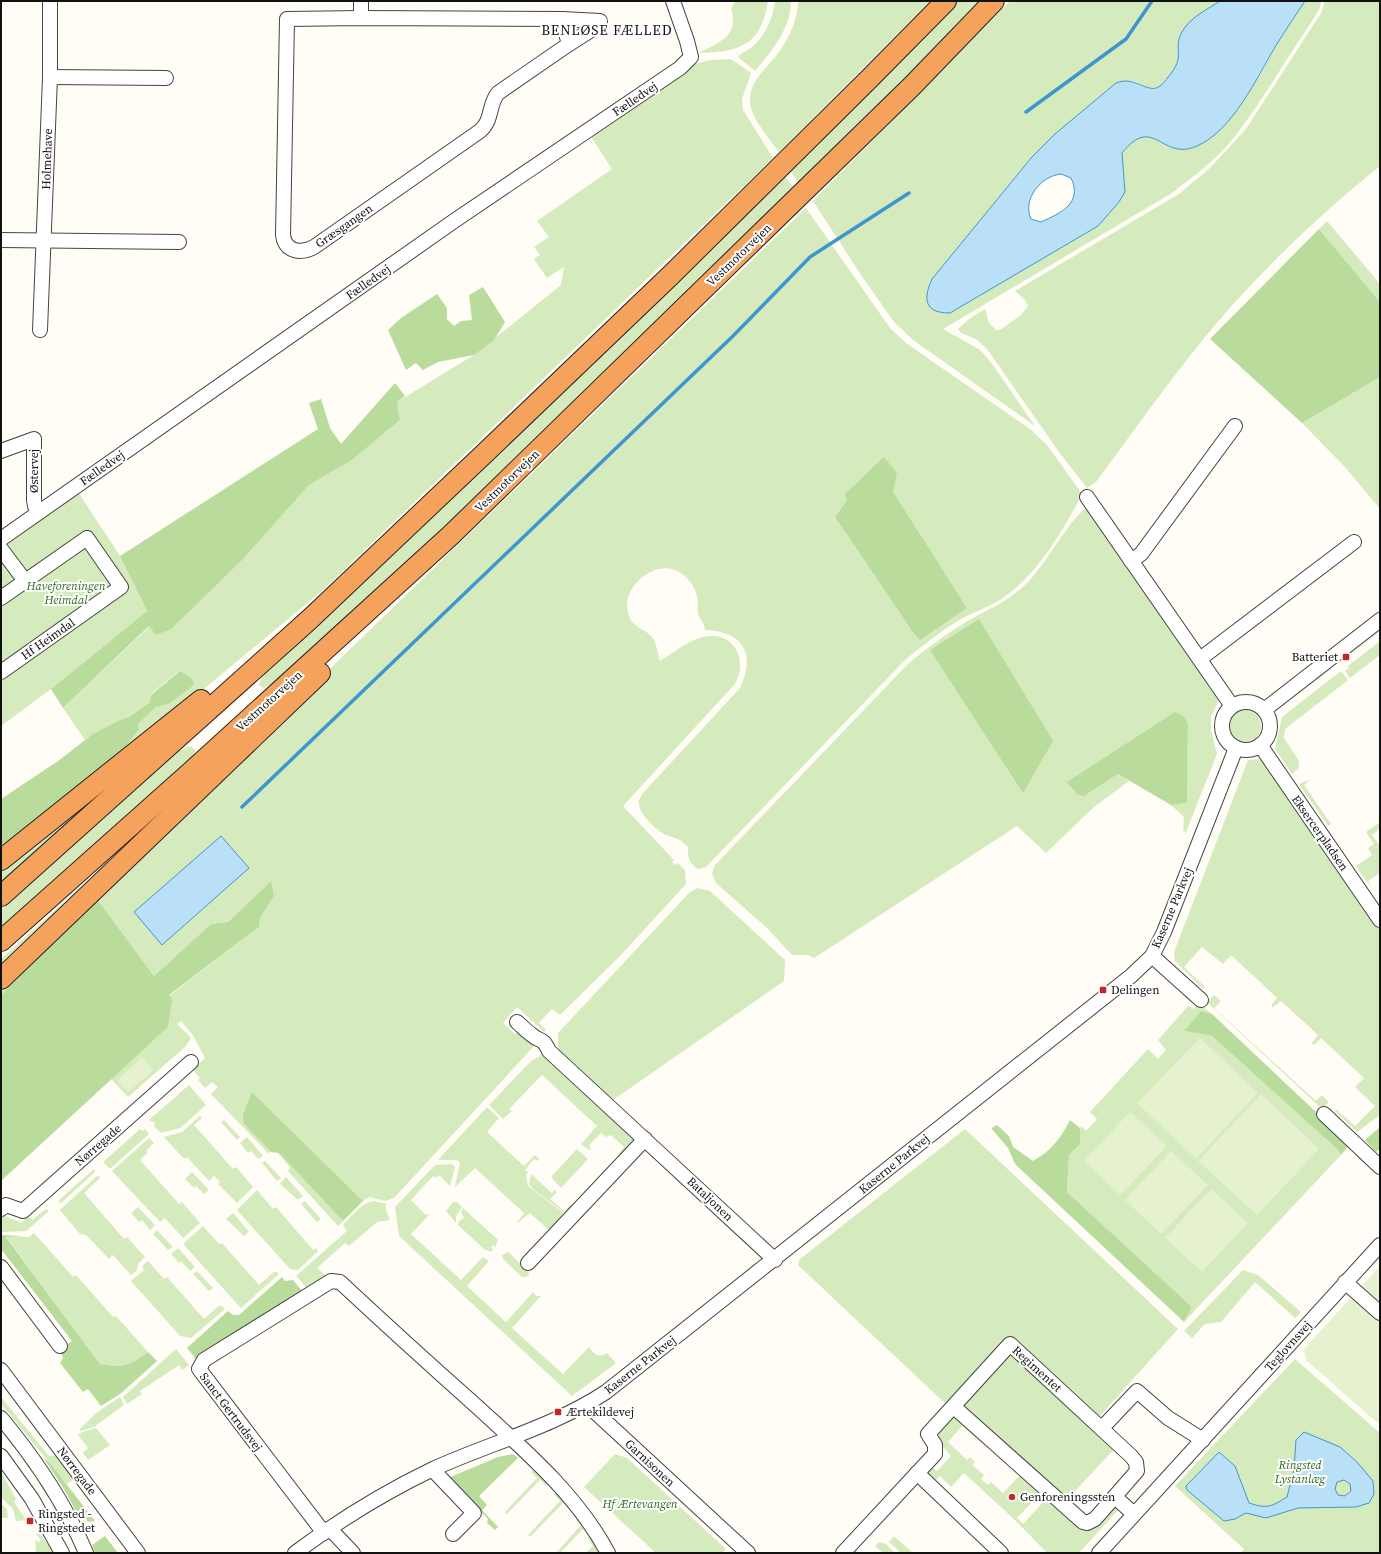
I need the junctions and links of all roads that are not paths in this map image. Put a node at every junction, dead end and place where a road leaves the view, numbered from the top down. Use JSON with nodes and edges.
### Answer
{"nodes":[{"id":1,"x":50,"y":1,"type":"edge"},
{"id":2,"x":361,"y":1,"type":"edge"},
{"id":3,"x":946,"y":1,"type":"edge"},
{"id":4,"x":994,"y":1,"type":"edge"},
{"id":5,"x":674,"y":3,"type":"edge"},
{"id":6,"x":361,"y":18,"type":"junction"},
{"id":7,"x":562,"y":19,"type":"junction"},
{"id":8,"x":570,"y":44,"type":"junction"},
{"id":9,"x":50,"y":77,"type":"junction"},
{"id":10,"x":166,"y":78,"type":"dead end"},
{"id":11,"x":1,"y":240,"type":"edge"},
{"id":12,"x":44,"y":241,"type":"junction"},
{"id":13,"x":179,"y":242,"type":"dead end"},
{"id":14,"x":40,"y":330,"type":"dead end"},
{"id":15,"x":1234,"y":426,"type":"dead end"},
{"id":16,"x":1,"y":451,"type":"edge"},
{"id":17,"x":1087,"y":497,"type":"dead end"},
{"id":18,"x":39,"y":512,"type":"junction"},
{"id":19,"x":451,"y":535,"type":"junction"},
{"id":20,"x":1,"y":539,"type":"edge"},
{"id":21,"x":1354,"y":542,"type":"dead end"},
{"id":22,"x":1,"y":549,"type":"edge"},
{"id":23,"x":1131,"y":561,"type":"junction"},
{"id":24,"x":25,"y":581,"type":"junction"},
{"id":25,"x":1,"y":598,"type":"edge"},
{"id":26,"x":310,"y":619,"type":"junction"},
{"id":27,"x":1380,"y":620,"type":"edge"},
{"id":28,"x":1200,"y":659,"type":"junction"},
{"id":29,"x":1,"y":672,"type":"edge"},
{"id":30,"x":1232,"y":706,"type":"junction"},
{"id":31,"x":1264,"y":710,"type":"junction"},
{"id":32,"x":1260,"y":745,"type":"junction"},
{"id":33,"x":1236,"y":748,"type":"junction"},
{"id":34,"x":1,"y":860,"type":"edge"},
{"id":35,"x":1,"y":896,"type":"edge"},
{"id":36,"x":1380,"y":920,"type":"edge"},
{"id":37,"x":1,"y":941,"type":"edge"},
{"id":38,"x":1152,"y":956,"type":"junction"},
{"id":39,"x":1,"y":979,"type":"edge"},
{"id":40,"x":1201,"y":1000,"type":"dead end"},
{"id":41,"x":517,"y":1022,"type":"dead end"},
{"id":42,"x":191,"y":1062,"type":"dead end"},
{"id":43,"x":1324,"y":1114,"type":"dead end"},
{"id":44,"x":645,"y":1138,"type":"junction"},
{"id":45,"x":1380,"y":1167,"type":"edge"},
{"id":46,"x":1,"y":1209,"type":"edge"},
{"id":47,"x":1378,"y":1250,"type":"edge"},
{"id":48,"x":774,"y":1260,"type":"junction"},
{"id":49,"x":528,"y":1263,"type":"dead end"},
{"id":50,"x":1,"y":1267,"type":"edge"},
{"id":51,"x":1345,"y":1282,"type":"junction"},
{"id":52,"x":1380,"y":1313,"type":"edge"},
{"id":53,"x":60,"y":1346,"type":"dead end"},
{"id":54,"x":1,"y":1370,"type":"edge"},
{"id":55,"x":589,"y":1403,"type":"junction"},
{"id":56,"x":954,"y":1407,"type":"junction"},
{"id":57,"x":1,"y":1418,"type":"edge"},
{"id":58,"x":1102,"y":1428,"type":"junction"},
{"id":59,"x":511,"y":1438,"type":"junction"},
{"id":60,"x":1203,"y":1440,"type":"junction"},
{"id":61,"x":1,"y":1456,"type":"edge"},
{"id":62,"x":433,"y":1470,"type":"junction"},
{"id":63,"x":917,"y":1473,"type":"junction"},
{"id":64,"x":1115,"y":1497,"type":"junction"},
{"id":65,"x":1134,"y":1514,"type":"junction"},
{"id":66,"x":327,"y":1531,"type":"junction"},
{"id":67,"x":453,"y":1534,"type":"dead end"},
{"id":68,"x":62,"y":1553,"type":"edge"},
{"id":69,"x":86,"y":1553,"type":"edge"},
{"id":70,"x":138,"y":1553,"type":"edge"},
{"id":71,"x":295,"y":1553,"type":"edge"},
{"id":72,"x":353,"y":1553,"type":"edge"},
{"id":73,"x":608,"y":1553,"type":"edge"},
{"id":74,"x":748,"y":1553,"type":"edge"},
{"id":75,"x":843,"y":1553,"type":"edge"},
{"id":76,"x":1001,"y":1553,"type":"edge"},
{"id":77,"x":1098,"y":1553,"type":"edge"}],
"edges":[{"from":1,"to":9,"type":"street","name":"Holmehave"},
{"from":2,"to":6,"type":"street"},
{"from":3,"to":26,"type":"highway"},
{"from":4,"to":19,"type":"highway","name":"Vestmotorvejen"},
{"from":5,"to":18,"type":"street","name":"Fælledvej"},
{"from":6,"to":7,"type":"street","name":"Græsgangen"},
{"from":6,"to":8,"type":"street","name":"Græsgangen"},
{"from":7,"to":8,"type":"street"},
{"from":7,"to":8,"type":"street","name":"Græsgangen"},
{"from":9,"to":10,"type":"street"},
{"from":9,"to":12,"type":"street","name":"Holmehave"},
{"from":11,"to":12,"type":"street"},
{"from":12,"to":13,"type":"street"},
{"from":12,"to":14,"type":"street","name":"Holmehave"},
{"from":15,"to":23,"type":"street"},
{"from":16,"to":18,"type":"street","name":"Østervej"},
{"from":17,"to":23,"type":"street"},
{"from":18,"to":20,"type":"street","name":"Fælledvej"},
{"from":19,"to":37,"type":"highway","name":"Vestmotorvejen"},
{"from":19,"to":39,"type":"highway"},
{"from":21,"to":28,"type":"street"},
{"from":22,"to":24,"type":"street"},
{"from":23,"to":28,"type":"street"},
{"from":24,"to":25,"type":"street","name":"Hf Heimdal"},
{"from":24,"to":29,"type":"street","name":"Hf Heimdal"},
{"from":26,"to":34,"type":"highway"},
{"from":26,"to":35,"type":"highway"},
{"from":27,"to":31,"type":"street"},
{"from":28,"to":30,"type":"street"},
{"from":30,"to":31,"type":"street"},
{"from":30,"to":33,"type":"street"},
{"from":31,"to":32,"type":"street"},
{"from":32,"to":33,"type":"street"},
{"from":32,"to":36,"type":"street","name":"Eksercerpladsen"},
{"from":33,"to":38,"type":"street","name":"Kaserne Parkvej"},
{"from":38,"to":40,"type":"street"},
{"from":38,"to":48,"type":"street","name":"Kaserne Parkvej"},
{"from":41,"to":44,"type":"street","name":"Bataljonen"},
{"from":42,"to":46,"type":"street","name":"Nørregade"},
{"from":43,"to":45,"type":"street"},
{"from":44,"to":48,"type":"street","name":"Bataljonen"},
{"from":44,"to":49,"type":"street"},
{"from":47,"to":51,"type":"street","name":"Teglovnsvej"},
{"from":48,"to":55,"type":"street","name":"Kaserne Parkvej"},
{"from":50,"to":53,"type":"street"},
{"from":51,"to":52,"type":"street"},
{"from":51,"to":60,"type":"street","name":"Teglovnsvej"},
{"from":54,"to":70,"type":"street","name":"Nørregade"},
{"from":55,"to":59,"type":"street","name":"Kaserne Parkvej"},
{"from":55,"to":74,"type":"street","name":"Garnisonen"},
{"from":56,"to":58,"type":"street","name":"Regimentet"},
{"from":56,"to":63,"type":"street","name":"Regimentet"},
{"from":56,"to":64,"type":"street"},
{"from":57,"to":69,"type":"street"},
{"from":58,"to":60,"type":"street"},
{"from":58,"to":64,"type":"street"},
{"from":59,"to":62,"type":"street","name":"Kaserne Parkvej"},
{"from":59,"to":66,"type":"street","name":"Sanct Gertrudsvej"},
{"from":59,"to":73,"type":"street"},
{"from":60,"to":65,"type":"street","name":"Teglovnsvej"},
{"from":61,"to":68,"type":"street"},
{"from":62,"to":66,"type":"street","name":"Kaserne Parkvej"},
{"from":62,"to":67,"type":"street"},
{"from":63,"to":75,"type":"street"},
{"from":63,"to":76,"type":"street"},
{"from":64,"to":65,"type":"street"},
{"from":65,"to":77,"type":"street","name":"Teglovnsvej"},
{"from":66,"to":71,"type":"street","name":"Kaserne Parkvej"},
{"from":66,"to":72,"type":"street"}]}
